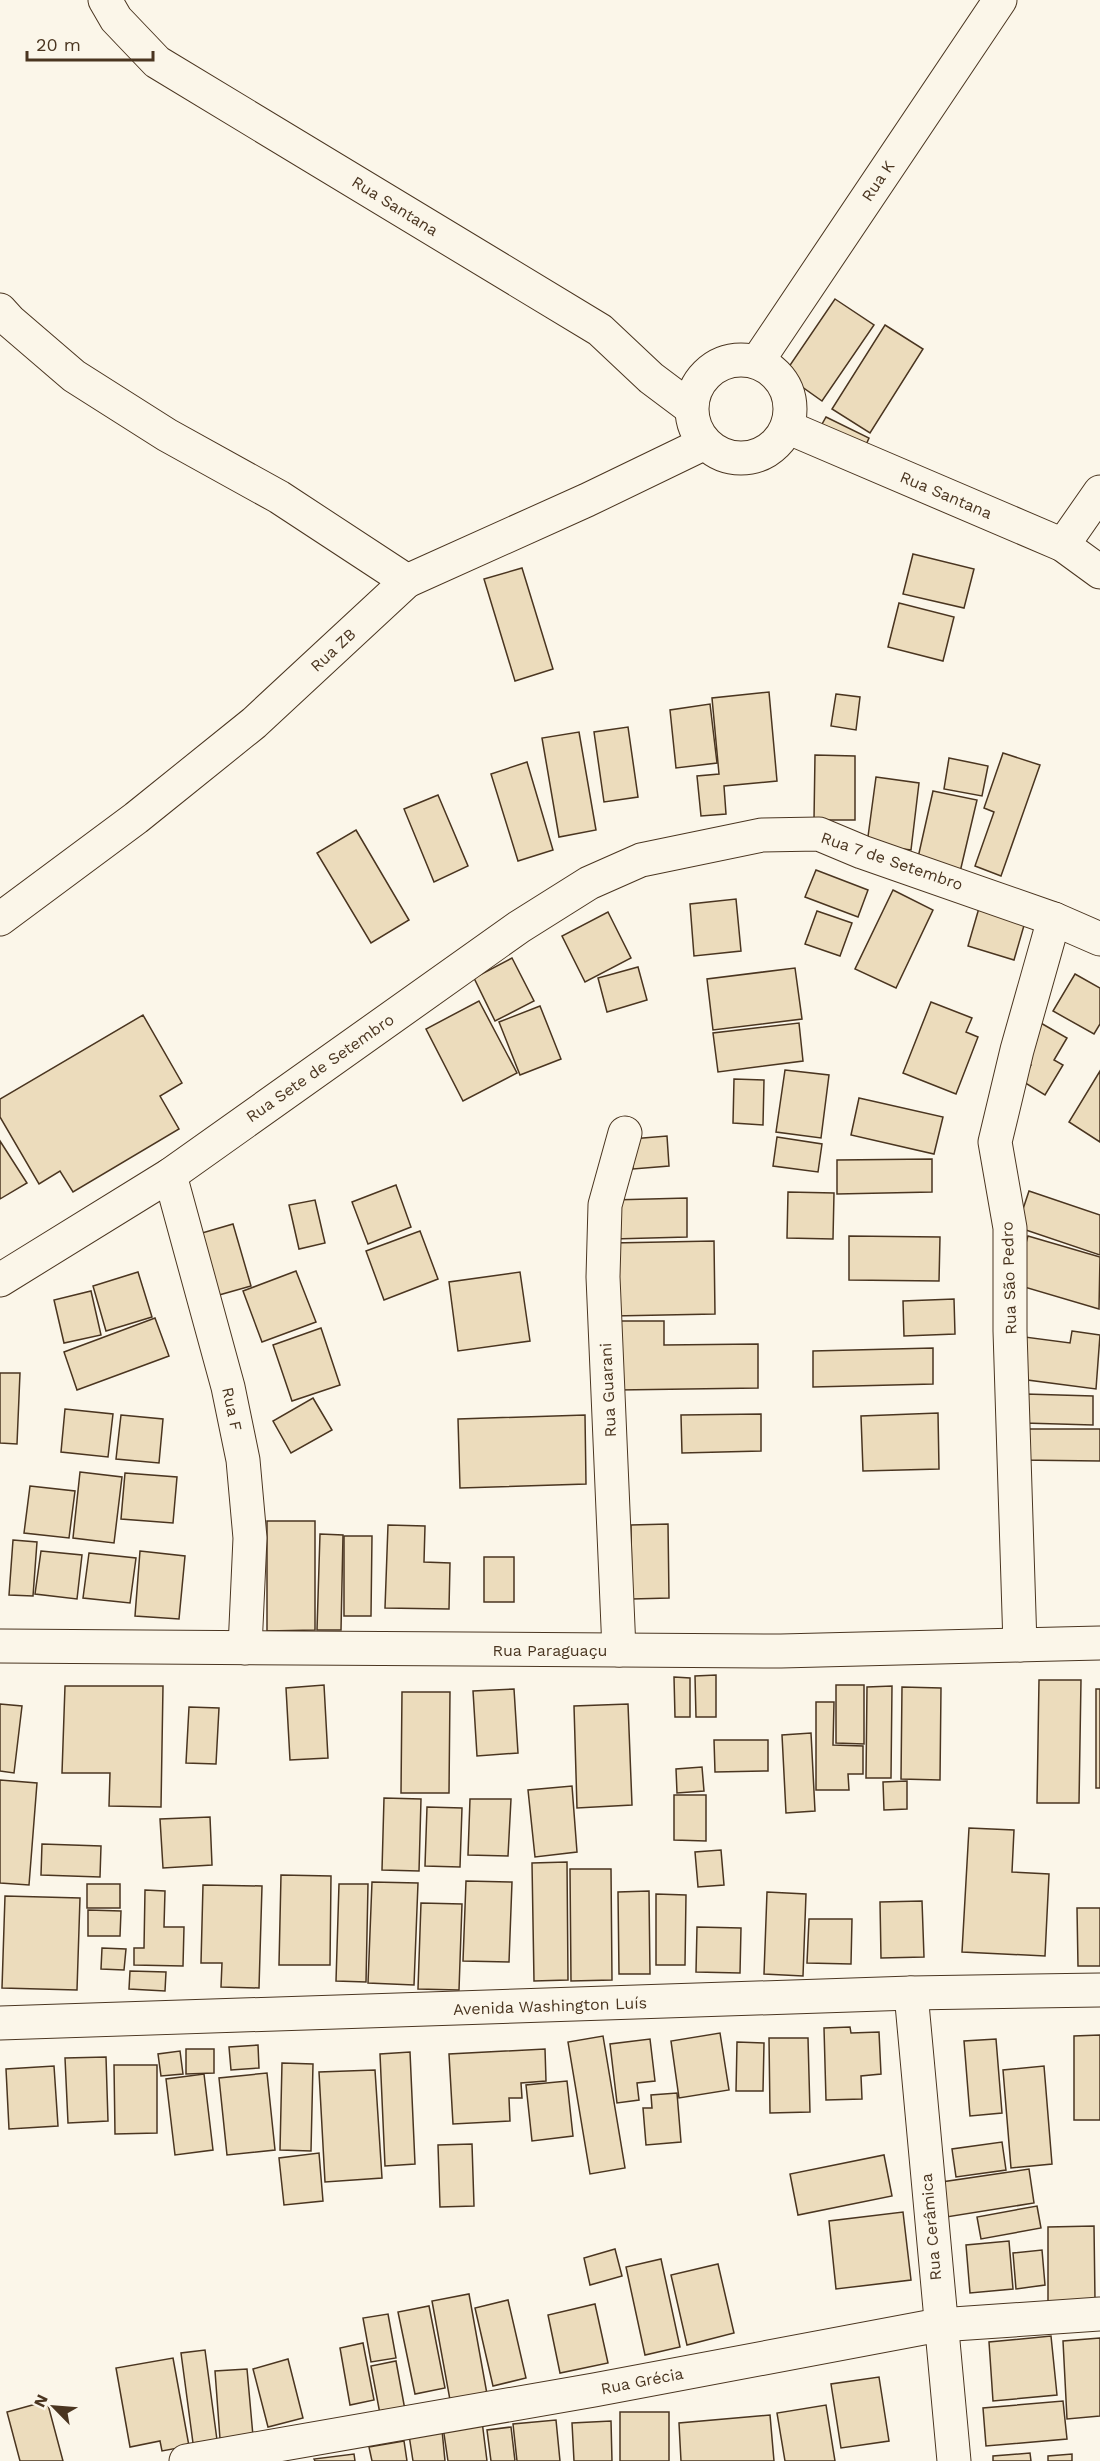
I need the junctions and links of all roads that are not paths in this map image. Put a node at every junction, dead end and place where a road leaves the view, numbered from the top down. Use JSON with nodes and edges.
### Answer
{"nodes":[{"id":1,"x":105,"y":0,"type":"edge"},
{"id":2,"x":1000,"y":0,"type":"edge"},
{"id":3,"x":0,"y":310,"type":"edge"},
{"id":4,"x":757,"y":362,"type":"junction"},
{"id":5,"x":691,"y":408,"type":"junction"},
{"id":6,"x":787,"y":428,"type":"junction"},
{"id":7,"x":705,"y":443,"type":"junction"},
{"id":8,"x":1100,"y":492,"type":"edge"},
{"id":9,"x":1063,"y":545,"type":"junction"},
{"id":10,"x":1100,"y":572,"type":"edge"},
{"id":11,"x":407,"y":581,"type":"junction"},
{"id":12,"x":641,"y":860,"type":"joint"},
{"id":13,"x":0,"y":919,"type":"edge"},
{"id":14,"x":1054,"y":919,"type":"junction"},
{"id":15,"x":1100,"y":939,"type":"edge"},
{"id":16,"x":625,"y":1133,"type":"dead end"},
{"id":17,"x":170,"y":1175,"type":"junction"},
{"id":18,"x":0,"y":1280,"type":"edge"},
{"id":19,"x":1100,"y":1643,"type":"edge"},
{"id":20,"x":1020,"y":1645,"type":"junction"},
{"id":21,"x":0,"y":1646,"type":"edge"},
{"id":22,"x":245,"y":1648,"type":"junction"},
{"id":23,"x":619,"y":1650,"type":"junction"},
{"id":24,"x":1100,"y":1990,"type":"edge"},
{"id":25,"x":911,"y":1993,"type":"junction"},
{"id":26,"x":0,"y":2023,"type":"edge"},
{"id":27,"x":1100,"y":2314,"type":"edge"},
{"id":28,"x":939,"y":2325,"type":"junction"},
{"id":29,"x":186,"y":2461,"type":"edge"},
{"id":30,"x":954,"y":2461,"type":"edge"}],
"edges":[{"from":1,"to":5,"type":"street","name":"Rua Santana"},
{"from":2,"to":4,"type":"street","name":"Rua K"},
{"from":3,"to":11,"type":"street"},
{"from":4,"to":5,"type":"street"},
{"from":4,"to":6,"type":"street"},
{"from":5,"to":7,"type":"street"},
{"from":6,"to":7,"type":"street"},
{"from":6,"to":9,"type":"street","name":"Rua Santana"},
{"from":7,"to":11,"type":"street","name":"Rua ZB"},
{"from":8,"to":9,"type":"street"},
{"from":9,"to":10,"type":"street","name":"Rua Santana"},
{"from":11,"to":13,"type":"street","name":"Rua ZB"},
{"from":12,"to":14,"type":"street","name":"Rua 7 de Setembro"},
{"from":12,"to":17,"type":"street","name":"Rua Sete de Setembro"},
{"from":14,"to":15,"type":"street","name":"Rua 7 de Setembro"},
{"from":14,"to":20,"type":"street","name":"Rua São Pedro"},
{"from":16,"to":23,"type":"street","name":"Rua Guarani"},
{"from":17,"to":18,"type":"street","name":"Rua Sete de Setembro"},
{"from":17,"to":22,"type":"street","name":"Rua F"},
{"from":19,"to":20,"type":"street","name":"Rua Paraguaçu"},
{"from":20,"to":23,"type":"street","name":"Rua Paraguaçu"},
{"from":21,"to":22,"type":"street","name":"Rua Paraguaçu"},
{"from":22,"to":23,"type":"street","name":"Rua Paraguaçu"},
{"from":24,"to":25,"type":"street","name":"Avenida Washington Luís"},
{"from":25,"to":26,"type":"street","name":"Avenida Washington Luís"},
{"from":25,"to":28,"type":"street","name":"Rua Cerâmica"},
{"from":27,"to":28,"type":"street","name":"Rua Grécia"},
{"from":28,"to":29,"type":"street","name":"Rua Grécia"},
{"from":28,"to":30,"type":"street","name":"Rua Cerâmica"}]}
